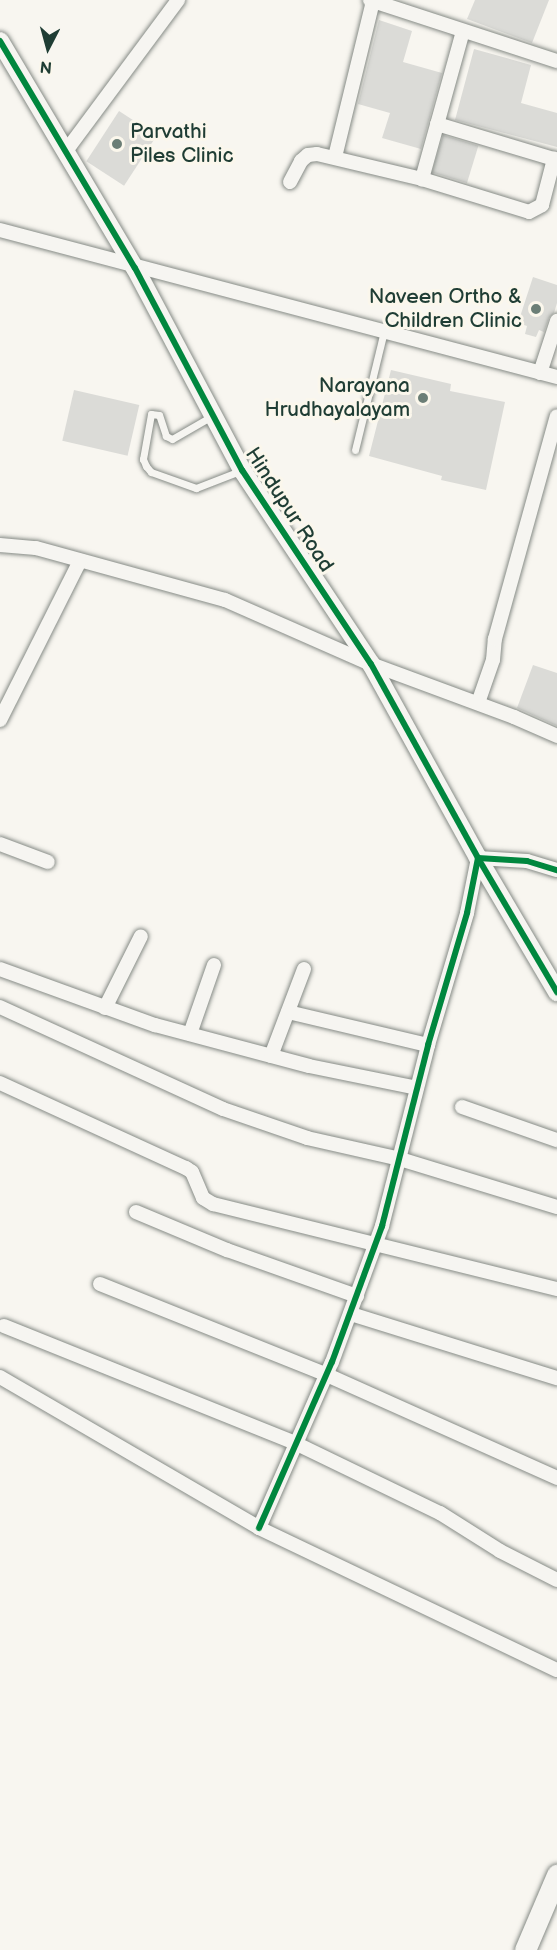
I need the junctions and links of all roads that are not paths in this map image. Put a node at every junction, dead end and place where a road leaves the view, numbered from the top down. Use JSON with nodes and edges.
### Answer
{"nodes":[{"id":1,"x":178,"y":0,"type":"edge"},
{"id":2,"x":371,"y":1,"type":"edge"},
{"id":3,"x":463,"y":31,"type":"junction"},
{"id":4,"x":1,"y":44,"type":"edge"},
{"id":5,"x":557,"y":61,"type":"edge"},
{"id":6,"x":437,"y":124,"type":"junction"},
{"id":7,"x":66,"y":151,"type":"junction"},
{"id":8,"x":334,"y":158,"type":"junction"},
{"id":9,"x":556,"y":160,"type":"edge"},
{"id":10,"x":422,"y":179,"type":"junction"},
{"id":11,"x":290,"y":182,"type":"dead end"},
{"id":12,"x":0,"y":230,"type":"edge"},
{"id":13,"x":135,"y":268,"type":"junction"},
{"id":14,"x":557,"y":321,"type":"edge"},
{"id":15,"x":384,"y":331,"type":"junction"},
{"id":16,"x":540,"y":373,"type":"junction"},
{"id":17,"x":557,"y":377,"type":"edge"},
{"id":18,"x":212,"y":416,"type":"junction"},
{"id":19,"x":557,"y":416,"type":"edge"},
{"id":20,"x":355,"y":450,"type":"dead end"},
{"id":21,"x":242,"y":470,"type":"junction"},
{"id":22,"x":0,"y":544,"type":"edge"},
{"id":23,"x":80,"y":561,"type":"junction"},
{"id":24,"x":371,"y":664,"type":"junction"},
{"id":25,"x":478,"y":703,"type":"junction"},
{"id":26,"x":0,"y":720,"type":"edge"},
{"id":27,"x":557,"y":736,"type":"edge"},
{"id":28,"x":0,"y":844,"type":"edge"},
{"id":29,"x":478,"y":858,"type":"junction"},
{"id":30,"x":48,"y":862,"type":"dead end"},
{"id":31,"x":557,"y":870,"type":"edge"},
{"id":32,"x":141,"y":936,"type":"dead end"},
{"id":33,"x":214,"y":964,"type":"dead end"},
{"id":34,"x":0,"y":969,"type":"edge"},
{"id":35,"x":303,"y":969,"type":"dead end"},
{"id":36,"x":557,"y":992,"type":"edge"},
{"id":37,"x":0,"y":1006,"type":"edge"},
{"id":38,"x":105,"y":1008,"type":"junction"},
{"id":39,"x":288,"y":1011,"type":"junction"},
{"id":40,"x":190,"y":1034,"type":"junction"},
{"id":41,"x":428,"y":1045,"type":"junction"},
{"id":42,"x":272,"y":1056,"type":"junction"},
{"id":43,"x":0,"y":1083,"type":"edge"},
{"id":44,"x":417,"y":1088,"type":"junction"},
{"id":45,"x":462,"y":1107,"type":"dead end"},
{"id":46,"x":557,"y":1140,"type":"edge"},
{"id":47,"x":400,"y":1159,"type":"junction"},
{"id":48,"x":557,"y":1207,"type":"edge"},
{"id":49,"x":136,"y":1212,"type":"dead end"},
{"id":50,"x":376,"y":1244,"type":"junction"},
{"id":51,"x":100,"y":1284,"type":"dead end"},
{"id":52,"x":557,"y":1289,"type":"edge"},
{"id":53,"x":357,"y":1296,"type":"junction"},
{"id":54,"x":351,"y":1314,"type":"junction"},
{"id":55,"x":4,"y":1326,"type":"dead end"},
{"id":56,"x":327,"y":1375,"type":"junction"},
{"id":57,"x":0,"y":1377,"type":"edge"},
{"id":58,"x":557,"y":1378,"type":"edge"},
{"id":59,"x":297,"y":1443,"type":"junction"},
{"id":60,"x":557,"y":1478,"type":"edge"},
{"id":61,"x":260,"y":1528,"type":"junction"},
{"id":62,"x":557,"y":1580,"type":"edge"},
{"id":63,"x":557,"y":1670,"type":"edge"},
{"id":64,"x":557,"y":1875,"type":"edge"},
{"id":65,"x":525,"y":1950,"type":"edge"}],
"edges":[{"from":1,"to":7,"type":"street"},
{"from":2,"to":3,"type":"street"},
{"from":2,"to":8,"type":"street"},
{"from":3,"to":5,"type":"street"},
{"from":3,"to":6,"type":"street"},
{"from":4,"to":7,"type":"street","name":"Hindupur Road"},
{"from":6,"to":9,"type":"street"},
{"from":6,"to":10,"type":"street"},
{"from":7,"to":13,"type":"street","name":"Hindupur Road"},
{"from":8,"to":10,"type":"street"},
{"from":8,"to":11,"type":"street"},
{"from":9,"to":10,"type":"street"},
{"from":12,"to":13,"type":"street"},
{"from":13,"to":15,"type":"street"},
{"from":13,"to":18,"type":"street","name":"Hindupur Road"},
{"from":14,"to":16,"type":"street"},
{"from":15,"to":16,"type":"street"},
{"from":15,"to":20,"type":"lane"},
{"from":16,"to":17,"type":"street"},
{"from":18,"to":21,"type":"street","name":"Hindupur Road"},
{"from":18,"to":21,"type":"lane"},
{"from":19,"to":25,"type":"street"},
{"from":21,"to":24,"type":"street","name":"Hindupur Road"},
{"from":22,"to":23,"type":"street"},
{"from":23,"to":24,"type":"street"},
{"from":23,"to":26,"type":"street"},
{"from":24,"to":25,"type":"street"},
{"from":24,"to":29,"type":"street","name":"Hindupur Road"},
{"from":25,"to":27,"type":"street"},
{"from":28,"to":30,"type":"street"},
{"from":29,"to":31,"type":"street"},
{"from":29,"to":36,"type":"street","name":"Hindupur Road"},
{"from":29,"to":41,"type":"street"},
{"from":32,"to":38,"type":"street"},
{"from":33,"to":40,"type":"street"},
{"from":34,"to":38,"type":"street"},
{"from":35,"to":39,"type":"street"},
{"from":37,"to":47,"type":"street"},
{"from":38,"to":40,"type":"street"},
{"from":39,"to":41,"type":"street"},
{"from":39,"to":42,"type":"street"},
{"from":40,"to":42,"type":"street"},
{"from":41,"to":44,"type":"street"},
{"from":42,"to":44,"type":"street"},
{"from":43,"to":50,"type":"street"},
{"from":44,"to":47,"type":"street"},
{"from":45,"to":46,"type":"street"},
{"from":47,"to":48,"type":"street"},
{"from":47,"to":50,"type":"street"},
{"from":49,"to":53,"type":"street"},
{"from":50,"to":52,"type":"street"},
{"from":50,"to":53,"type":"street"},
{"from":51,"to":56,"type":"street"},
{"from":53,"to":54,"type":"street"},
{"from":54,"to":56,"type":"street"},
{"from":54,"to":58,"type":"street"},
{"from":55,"to":59,"type":"street"},
{"from":56,"to":59,"type":"street"},
{"from":56,"to":60,"type":"street"},
{"from":57,"to":61,"type":"street"},
{"from":59,"to":61,"type":"street"},
{"from":59,"to":62,"type":"street"},
{"from":61,"to":63,"type":"street"},
{"from":64,"to":65,"type":"main road"}]}
